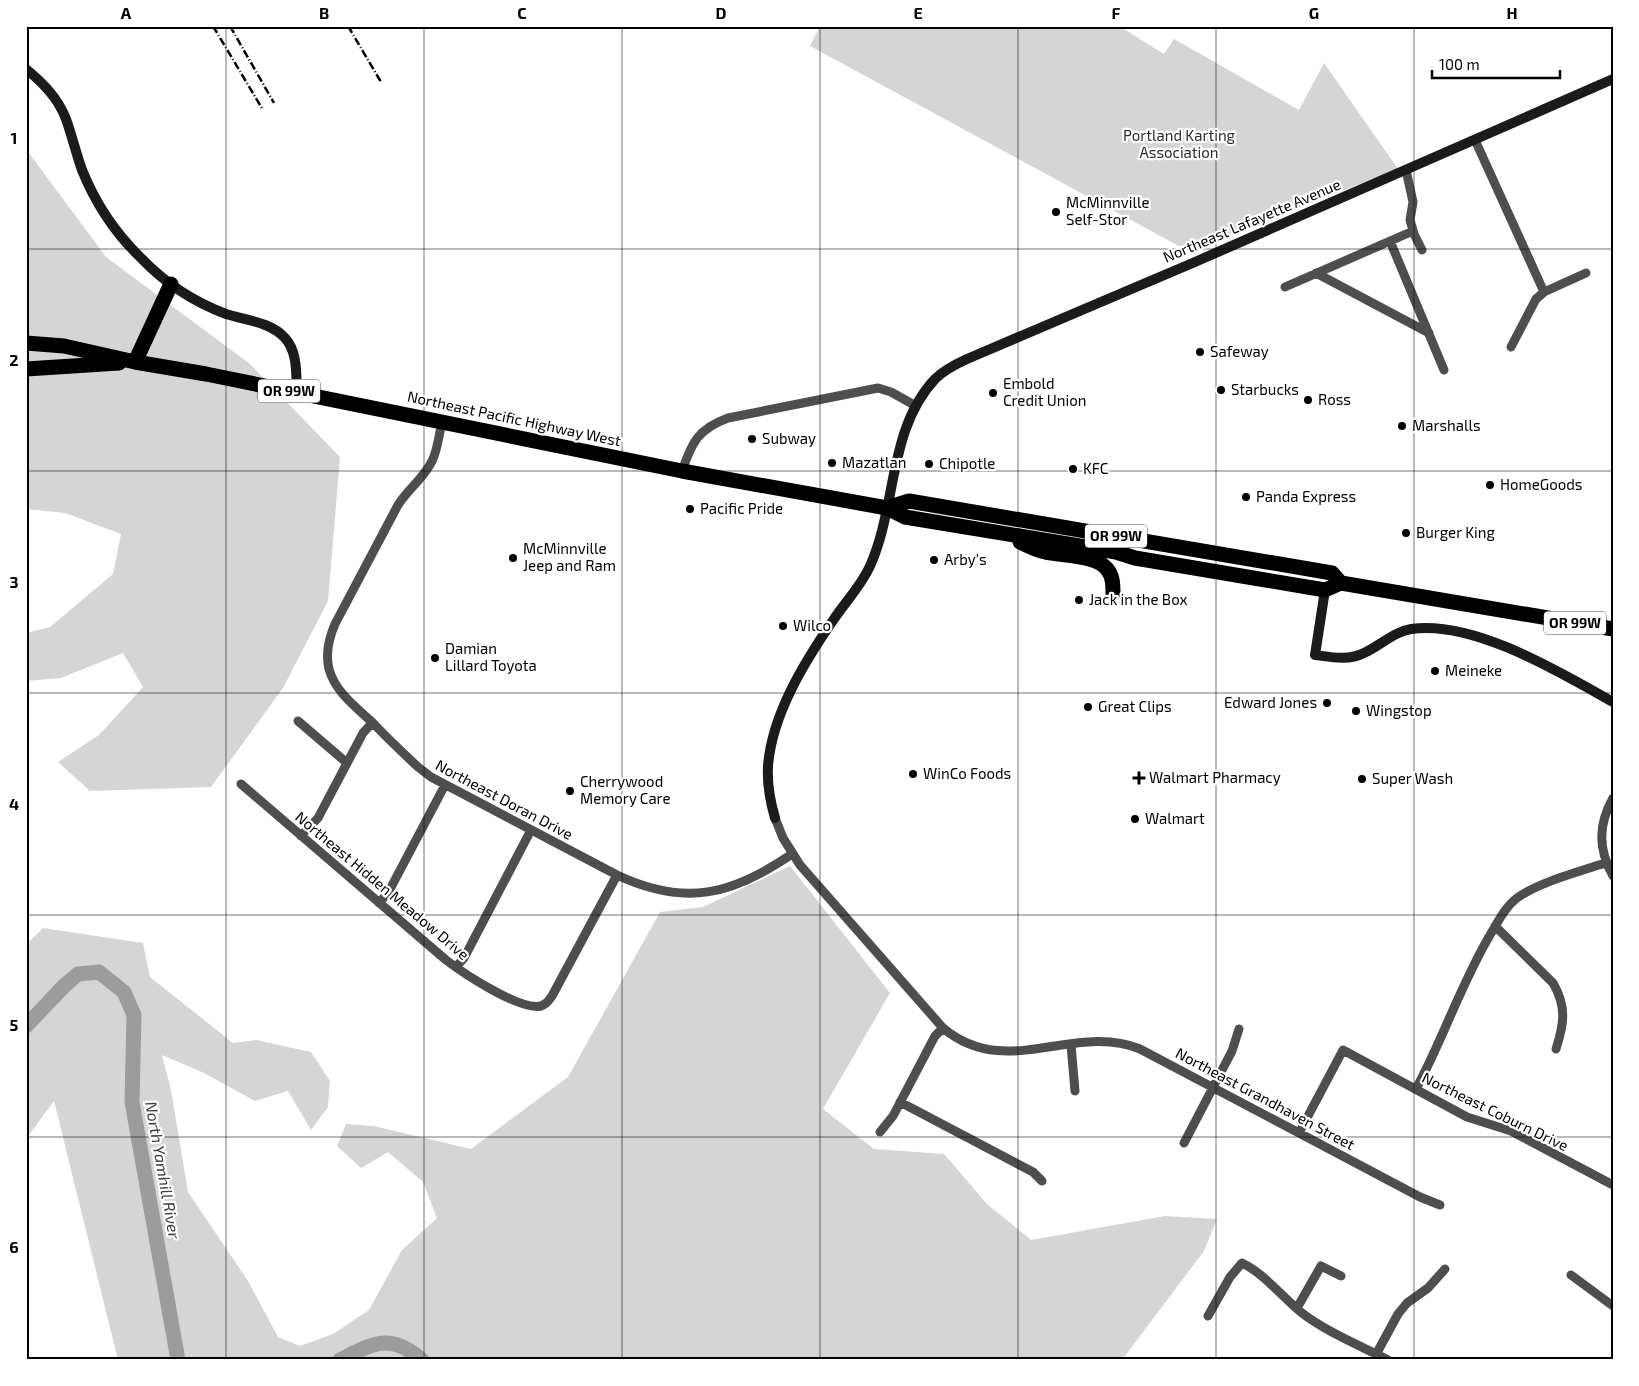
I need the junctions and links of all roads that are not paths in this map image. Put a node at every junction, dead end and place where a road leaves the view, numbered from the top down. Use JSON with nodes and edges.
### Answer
{"nodes":[{"id":1,"x":26,"y":69,"type":"edge"},
{"id":2,"x":1613,"y":79,"type":"edge"},
{"id":3,"x":1475,"y":140,"type":"junction"},
{"id":4,"x":1406,"y":170,"type":"junction"},
{"id":5,"x":1413,"y":231,"type":"junction"},
{"id":6,"x":1390,"y":241,"type":"junction"},
{"id":7,"x":1422,"y":250,"type":"dead end"},
{"id":8,"x":1316,"y":273,"type":"junction"},
{"id":9,"x":1586,"y":273,"type":"dead end"},
{"id":10,"x":171,"y":284,"type":"junction"},
{"id":11,"x":1285,"y":287,"type":"dead end"},
{"id":12,"x":1544,"y":292,"type":"junction"},
{"id":13,"x":1429,"y":334,"type":"junction"},
{"id":14,"x":26,"y":343,"type":"edge"},
{"id":15,"x":1511,"y":347,"type":"dead end"},
{"id":16,"x":135,"y":362,"type":"junction"},
{"id":17,"x":26,"y":369,"type":"edge"},
{"id":18,"x":1444,"y":370,"type":"dead end"},
{"id":19,"x":297,"y":392,"type":"junction"},
{"id":20,"x":916,"y":406,"type":"junction"},
{"id":21,"x":442,"y":422,"type":"junction"},
{"id":22,"x":682,"y":471,"type":"junction"},
{"id":23,"x":887,"y":508,"type":"junction"},
{"id":24,"x":1000,"y":533,"type":"junction"},
{"id":25,"x":1021,"y":536,"type":"junction"},
{"id":26,"x":1132,"y":539,"type":"junction"},
{"id":27,"x":1207,"y":551,"type":"junction"},
{"id":28,"x":1136,"y":558,"type":"junction"},
{"id":29,"x":1341,"y":583,"type":"junction"},
{"id":30,"x":1325,"y":590,"type":"junction"},
{"id":31,"x":1113,"y":594,"type":"dead end"},
{"id":32,"x":1613,"y":629,"type":"edge"},
{"id":33,"x":1613,"y":702,"type":"edge"},
{"id":34,"x":298,"y":721,"type":"dead end"},
{"id":35,"x":372,"y":723,"type":"junction"},
{"id":36,"x":347,"y":763,"type":"junction"},
{"id":37,"x":241,"y":784,"type":"dead end"},
{"id":38,"x":446,"y":785,"type":"junction"},
{"id":39,"x":1613,"y":798,"type":"edge"},
{"id":40,"x":775,"y":818,"type":"joint"},
{"id":41,"x":531,"y":830,"type":"junction"},
{"id":42,"x":301,"y":836,"type":"junction"},
{"id":43,"x":792,"y":854,"type":"junction"},
{"id":44,"x":1605,"y":863,"type":"junction"},
{"id":45,"x":617,"y":875,"type":"junction"},
{"id":46,"x":1613,"y":876,"type":"edge"},
{"id":47,"x":379,"y":903,"type":"junction"},
{"id":48,"x":1495,"y":926,"type":"junction"},
{"id":49,"x":456,"y":968,"type":"junction"},
{"id":50,"x":942,"y":1028,"type":"junction"},
{"id":51,"x":1239,"y":1029,"type":"dead end"},
{"id":52,"x":1071,"y":1045,"type":"junction"},
{"id":53,"x":1556,"y":1049,"type":"dead end"},
{"id":54,"x":1213,"y":1088,"type":"junction"},
{"id":55,"x":1416,"y":1089,"type":"junction"},
{"id":56,"x":1075,"y":1091,"type":"dead end"},
{"id":57,"x":900,"y":1102,"type":"junction"},
{"id":58,"x":880,"y":1132,"type":"dead end"},
{"id":59,"x":1299,"y":1133,"type":"junction"},
{"id":60,"x":1184,"y":1143,"type":"dead end"},
{"id":61,"x":1042,"y":1181,"type":"dead end"},
{"id":62,"x":1613,"y":1185,"type":"edge"},
{"id":63,"x":1440,"y":1204,"type":"dead end"},
{"id":64,"x":1444,"y":1269,"type":"dead end"},
{"id":65,"x":1571,"y":1275,"type":"dead end"},
{"id":66,"x":1341,"y":1276,"type":"dead end"},
{"id":67,"x":1613,"y":1306,"type":"edge"},
{"id":68,"x":1297,"y":1308,"type":"junction"},
{"id":69,"x":1208,"y":1316,"type":"dead end"},
{"id":70,"x":1375,"y":1357,"type":"edge"},
{"id":71,"x":1388,"y":1360,"type":"edge"}],
"edges":[{"from":1,"to":10,"type":"street"},
{"from":2,"to":3,"type":"street","name":"Northeast Lafayette Avenue"},
{"from":3,"to":4,"type":"street","name":"Northeast Lafayette Avenue"},
{"from":3,"to":12,"type":"street"},
{"from":4,"to":5,"type":"street"},
{"from":4,"to":20,"type":"street","name":"Northeast Lafayette Avenue"},
{"from":5,"to":6,"type":"street"},
{"from":5,"to":7,"type":"street"},
{"from":6,"to":8,"type":"street"},
{"from":6,"to":13,"type":"street"},
{"from":8,"to":11,"type":"street"},
{"from":8,"to":13,"type":"street"},
{"from":9,"to":12,"type":"street"},
{"from":10,"to":16,"type":"highway"},
{"from":10,"to":19,"type":"street"},
{"from":12,"to":15,"type":"street"},
{"from":13,"to":18,"type":"street"},
{"from":14,"to":16,"type":"highway","number":"OR 99W"},
{"from":16,"to":17,"type":"highway","number":"OR 99W"},
{"from":16,"to":19,"type":"highway","name":"Northeast Pacific Highway West","number":"OR 99W"},
{"from":19,"to":21,"type":"highway","name":"Northeast Pacific Highway West","number":"OR 99W"},
{"from":20,"to":22,"type":"street"},
{"from":20,"to":23,"type":"street","name":"Northeast Lafayette Avenue"},
{"from":21,"to":22,"type":"highway","name":"Northeast Pacific Highway West","number":"OR 99W"},
{"from":21,"to":35,"type":"street","name":"Northeast Doran Drive"},
{"from":22,"to":23,"type":"highway","name":"Northeast Pacific Highway West","number":"OR 99W"},
{"from":23,"to":24,"type":"highway","name":"Northeast Pacific Highway West","number":"OR 99W"},
{"from":23,"to":26,"type":"highway","name":"Northeast Pacific Highway West","number":"OR 99W"},
{"from":23,"to":40,"type":"street","name":"Northeast Lafayette Avenue"},
{"from":24,"to":25,"type":"highway","name":"Northeast Pacific Highway West","number":"OR 99W"},
{"from":24,"to":31,"type":"highway"},
{"from":25,"to":26,"type":"highway"},
{"from":25,"to":28,"type":"highway","name":"Northeast Pacific Highway West","number":"OR 99W"},
{"from":26,"to":27,"type":"highway","name":"Northeast Pacific Highway West","number":"OR 99W"},
{"from":27,"to":28,"type":"highway"},
{"from":27,"to":29,"type":"highway","name":"Northeast Pacific Highway West","number":"OR 99W"},
{"from":28,"to":30,"type":"highway","name":"Northeast Pacific Highway West","number":"OR 99W"},
{"from":29,"to":30,"type":"highway"},
{"from":29,"to":32,"type":"highway","name":"Northeast Pacific Highway West","number":"OR 99W"},
{"from":30,"to":33,"type":"street"},
{"from":34,"to":36,"type":"street"},
{"from":35,"to":36,"type":"street"},
{"from":35,"to":38,"type":"street","name":"Northeast Doran Drive"},
{"from":36,"to":42,"type":"street"},
{"from":37,"to":42,"type":"street","name":"Northeast Hidden Meadow Drive"},
{"from":38,"to":41,"type":"street","name":"Northeast Doran Drive"},
{"from":38,"to":47,"type":"street"},
{"from":39,"to":44,"type":"street"},
{"from":40,"to":43,"type":"street","name":"Northeast Grandhaven Street"},
{"from":41,"to":45,"type":"street","name":"Northeast Doran Drive"},
{"from":41,"to":49,"type":"street"},
{"from":42,"to":47,"type":"street","name":"Northeast Hidden Meadow Drive"},
{"from":43,"to":45,"type":"street","name":"Northeast Doran Drive"},
{"from":43,"to":50,"type":"street","name":"Northeast Grandhaven Street"},
{"from":44,"to":46,"type":"street"},
{"from":44,"to":48,"type":"street"},
{"from":45,"to":49,"type":"street","name":"Northeast Hidden Meadow Drive"},
{"from":47,"to":49,"type":"street","name":"Northeast Hidden Meadow Drive"},
{"from":48,"to":53,"type":"street"},
{"from":48,"to":55,"type":"street"},
{"from":50,"to":52,"type":"street","name":"Northeast Grandhaven Street"},
{"from":50,"to":57,"type":"street"},
{"from":51,"to":54,"type":"street"},
{"from":52,"to":54,"type":"street","name":"Northeast Grandhaven Street"},
{"from":52,"to":56,"type":"street"},
{"from":54,"to":59,"type":"street","name":"Northeast Grandhaven Street"},
{"from":54,"to":60,"type":"street"},
{"from":55,"to":59,"type":"street","name":"Northeast Coburn Drive"},
{"from":55,"to":62,"type":"street","name":"Northeast Coburn Drive"},
{"from":57,"to":58,"type":"street"},
{"from":57,"to":61,"type":"street"},
{"from":59,"to":63,"type":"street","name":"Northeast Grandhaven Street"},
{"from":64,"to":70,"type":"street"},
{"from":65,"to":67,"type":"street"},
{"from":66,"to":68,"type":"street"},
{"from":68,"to":69,"type":"street"},
{"from":68,"to":70,"type":"street"},
{"from":70,"to":71,"type":"street"}]}
